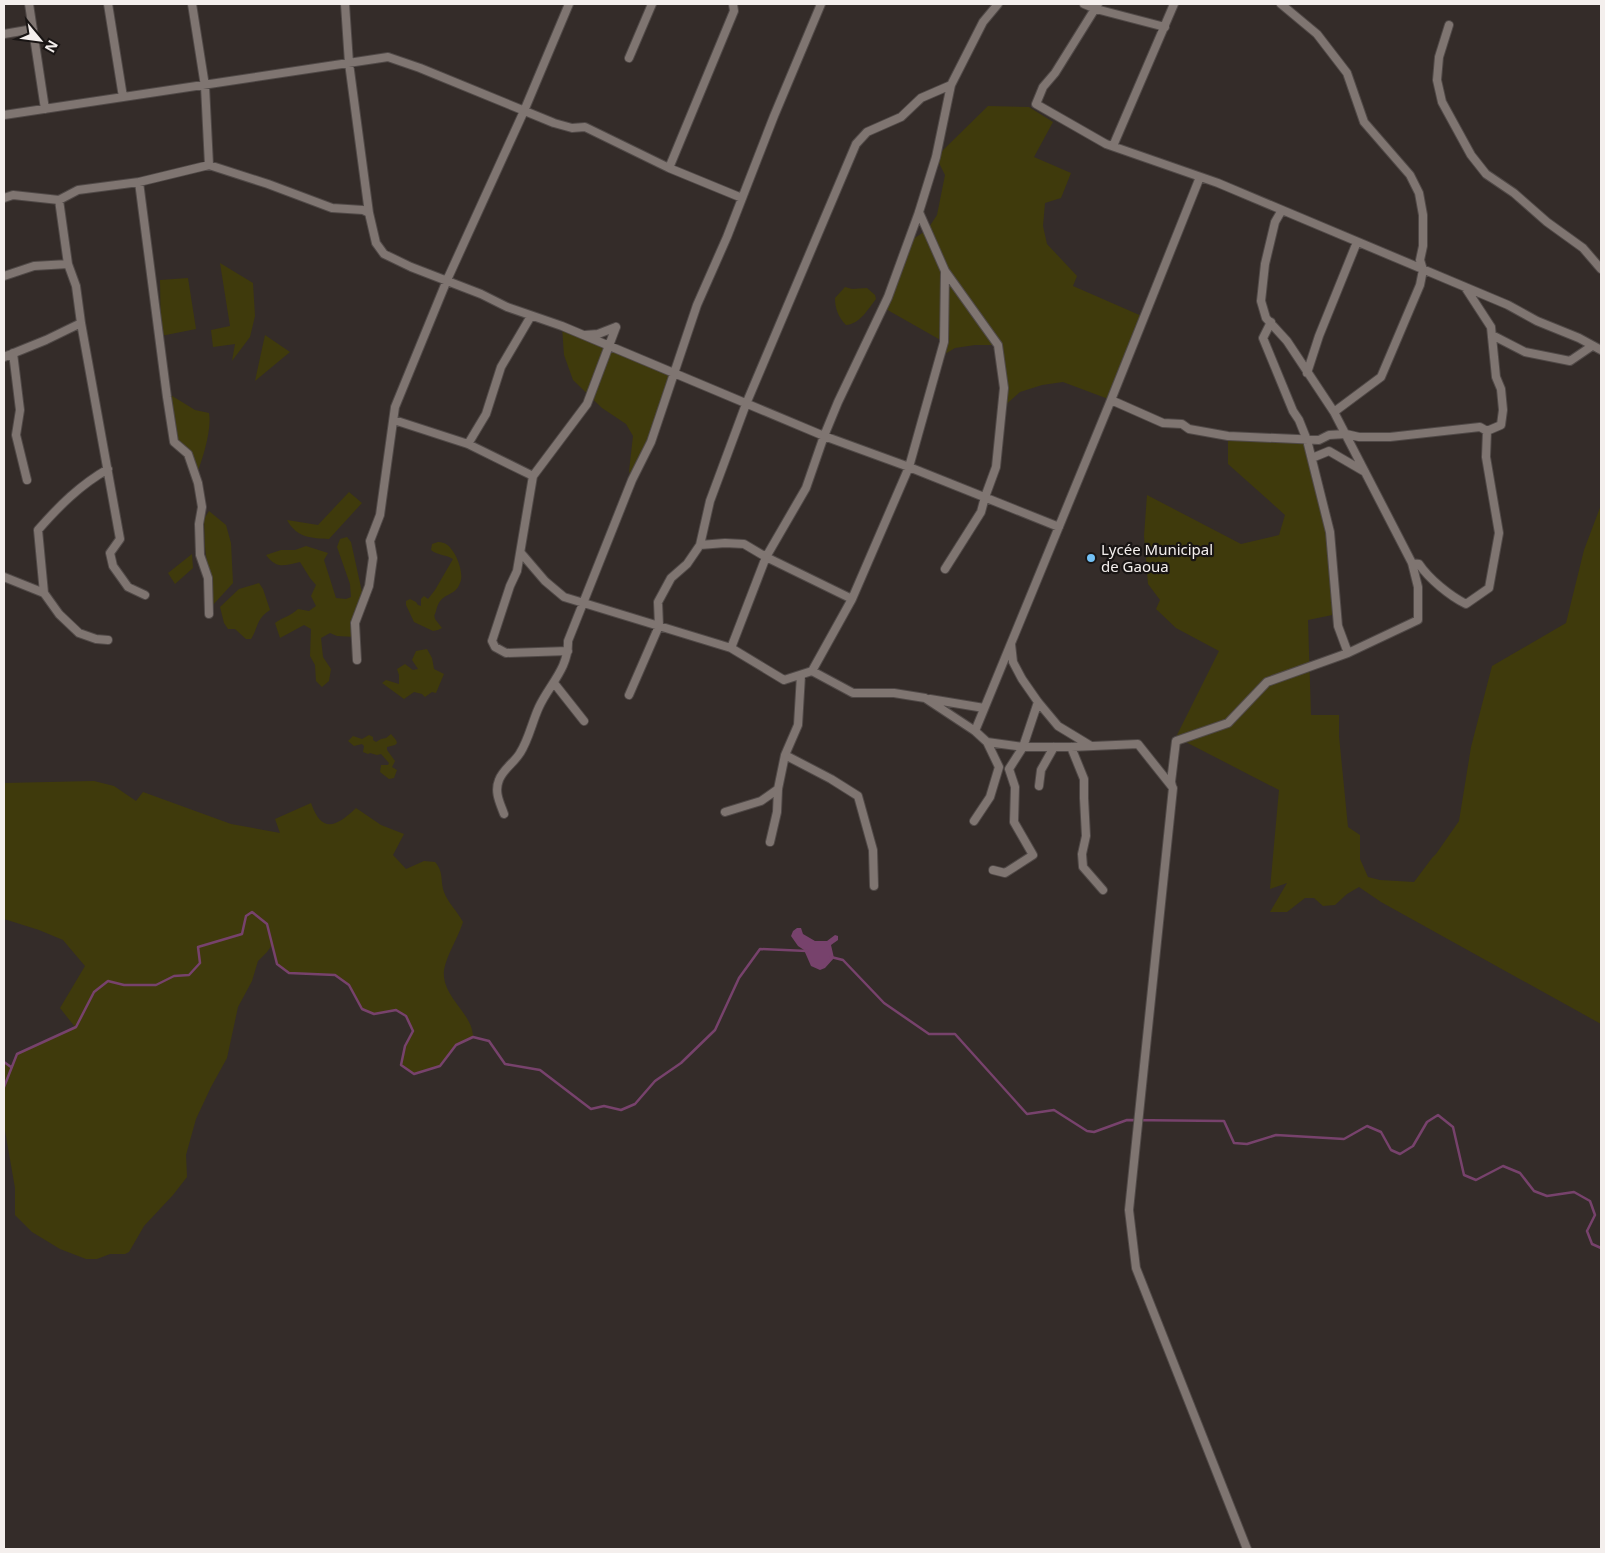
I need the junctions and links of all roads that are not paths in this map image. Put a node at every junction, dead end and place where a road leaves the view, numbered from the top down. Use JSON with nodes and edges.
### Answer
{"nodes":[{"id":1,"x":29,"y":4,"type":"edge"},
{"id":2,"x":108,"y":4,"type":"edge"},
{"id":3,"x":192,"y":4,"type":"edge"},
{"id":4,"x":197,"y":4,"type":"edge"},
{"id":5,"x":345,"y":4,"type":"edge"},
{"id":6,"x":569,"y":4,"type":"edge"},
{"id":7,"x":652,"y":4,"type":"edge"},
{"id":8,"x":734,"y":4,"type":"edge"},
{"id":9,"x":821,"y":4,"type":"edge"},
{"id":10,"x":998,"y":4,"type":"edge"},
{"id":11,"x":1084,"y":4,"type":"edge"},
{"id":12,"x":1174,"y":4,"type":"edge"},
{"id":13,"x":1281,"y":4,"type":"edge"},
{"id":14,"x":1097,"y":7,"type":"edge"},
{"id":15,"x":1448,"y":24,"type":"dead end"},
{"id":16,"x":1164,"y":27,"type":"junction"},
{"id":17,"x":34,"y":29,"type":"junction"},
{"id":18,"x":4,"y":34,"type":"edge"},
{"id":19,"x":629,"y":58,"type":"dead end"},
{"id":20,"x":349,"y":64,"type":"junction"},
{"id":21,"x":951,"y":85,"type":"junction"},
{"id":22,"x":205,"y":86,"type":"junction"},
{"id":23,"x":123,"y":97,"type":"junction"},
{"id":24,"x":45,"y":109,"type":"junction"},
{"id":25,"x":524,"y":111,"type":"junction"},
{"id":26,"x":4,"y":116,"type":"edge"},
{"id":27,"x":1113,"y":146,"type":"junction"},
{"id":28,"x":209,"y":165,"type":"junction"},
{"id":29,"x":669,"y":168,"type":"junction"},
{"id":30,"x":1200,"y":177,"type":"junction"},
{"id":31,"x":139,"y":182,"type":"junction"},
{"id":32,"x":4,"y":198,"type":"edge"},
{"id":33,"x":742,"y":198,"type":"junction"},
{"id":34,"x":58,"y":200,"type":"junction"},
{"id":35,"x":1282,"y":210,"type":"junction"},
{"id":36,"x":919,"y":212,"type":"junction"},
{"id":37,"x":368,"y":213,"type":"junction"},
{"id":38,"x":1357,"y":242,"type":"junction"},
{"id":39,"x":68,"y":264,"type":"junction"},
{"id":40,"x":1601,"y":269,"type":"edge"},
{"id":41,"x":1423,"y":270,"type":"junction"},
{"id":42,"x":945,"y":271,"type":"junction"},
{"id":43,"x":4,"y":276,"type":"edge"},
{"id":44,"x":447,"y":280,"type":"junction"},
{"id":45,"x":1465,"y":287,"type":"junction"},
{"id":46,"x":532,"y":316,"type":"junction"},
{"id":47,"x":1271,"y":322,"type":"junction"},
{"id":48,"x":81,"y":323,"type":"junction"},
{"id":49,"x":584,"y":335,"type":"junction"},
{"id":50,"x":1492,"y":335,"type":"junction"},
{"id":51,"x":609,"y":346,"type":"junction"},
{"id":52,"x":1592,"y":346,"type":"junction"},
{"id":53,"x":1601,"y":350,"type":"edge"},
{"id":54,"x":13,"y":353,"type":"junction"},
{"id":55,"x":4,"y":357,"type":"edge"},
{"id":56,"x":673,"y":373,"type":"junction"},
{"id":57,"x":1307,"y":373,"type":"junction"},
{"id":58,"x":1111,"y":400,"type":"junction"},
{"id":59,"x":746,"y":404,"type":"junction"},
{"id":60,"x":1334,"y":412,"type":"junction"},
{"id":61,"x":394,"y":420,"type":"junction"},
{"id":62,"x":1487,"y":431,"type":"junction"},
{"id":63,"x":1346,"y":434,"type":"junction"},
{"id":64,"x":824,"y":436,"type":"junction"},
{"id":65,"x":1307,"y":440,"type":"junction"},
{"id":66,"x":468,"y":444,"type":"junction"},
{"id":67,"x":1312,"y":458,"type":"junction"},
{"id":68,"x":909,"y":467,"type":"junction"},
{"id":69,"x":108,"y":468,"type":"junction"},
{"id":70,"x":1366,"y":472,"type":"junction"},
{"id":71,"x":533,"y":476,"type":"junction"},
{"id":72,"x":27,"y":480,"type":"dead end"},
{"id":73,"x":984,"y":497,"type":"junction"},
{"id":74,"x":1059,"y":527,"type":"junction"},
{"id":75,"x":700,"y":545,"type":"junction"},
{"id":76,"x":521,"y":553,"type":"junction"},
{"id":77,"x":766,"y":558,"type":"junction"},
{"id":78,"x":1412,"y":562,"type":"junction"},
{"id":79,"x":945,"y":569,"type":"dead end"},
{"id":80,"x":4,"y":577,"type":"edge"},
{"id":81,"x":44,"y":593,"type":"junction"},
{"id":82,"x":145,"y":595,"type":"dead end"},
{"id":83,"x":852,"y":599,"type":"junction"},
{"id":84,"x":584,"y":603,"type":"junction"},
{"id":85,"x":209,"y":614,"type":"dead end"},
{"id":86,"x":659,"y":626,"type":"junction"},
{"id":87,"x":108,"y":640,"type":"dead end"},
{"id":88,"x":1011,"y":642,"type":"junction"},
{"id":89,"x":731,"y":648,"type":"junction"},
{"id":90,"x":568,"y":651,"type":"junction"},
{"id":91,"x":1348,"y":653,"type":"junction"},
{"id":92,"x":357,"y":660,"type":"dead end"},
{"id":93,"x":812,"y":671,"type":"junction"},
{"id":94,"x":801,"y":675,"type":"junction"},
{"id":95,"x":554,"y":683,"type":"junction"},
{"id":96,"x":629,"y":695,"type":"dead end"},
{"id":97,"x":925,"y":698,"type":"junction"},
{"id":98,"x":1038,"y":702,"type":"junction"},
{"id":99,"x":984,"y":708,"type":"junction"},
{"id":100,"x":584,"y":721,"type":"dead end"},
{"id":101,"x":975,"y":731,"type":"junction"},
{"id":102,"x":987,"y":742,"type":"junction"},
{"id":103,"x":1091,"y":746,"type":"junction"},
{"id":104,"x":1023,"y":747,"type":"junction"},
{"id":105,"x":1054,"y":747,"type":"junction"},
{"id":106,"x":1071,"y":747,"type":"junction"},
{"id":107,"x":785,"y":755,"type":"junction"},
{"id":108,"x":1039,"y":786,"type":"dead end"},
{"id":109,"x":1173,"y":788,"type":"junction"},
{"id":110,"x":778,"y":789,"type":"junction"},
{"id":111,"x":725,"y":812,"type":"dead end"},
{"id":112,"x":504,"y":814,"type":"dead end"},
{"id":113,"x":974,"y":821,"type":"dead end"},
{"id":114,"x":770,"y":842,"type":"dead end"},
{"id":115,"x":993,"y":870,"type":"dead end"},
{"id":116,"x":874,"y":886,"type":"dead end"},
{"id":117,"x":1103,"y":890,"type":"dead end"},
{"id":118,"x":1248,"y":1549,"type":"edge"}],
"edges":[{"from":1,"to":17,"type":"street"},
{"from":2,"to":23,"type":"street"},
{"from":3,"to":4,"type":"street"},
{"from":3,"to":22,"type":"street"},
{"from":5,"to":20,"type":"street"},
{"from":6,"to":25,"type":"street"},
{"from":7,"to":19,"type":"street"},
{"from":8,"to":29,"type":"street"},
{"from":9,"to":33,"type":"street"},
{"from":10,"to":21,"type":"street"},
{"from":11,"to":14,"type":"street"},
{"from":12,"to":16,"type":"street"},
{"from":13,"to":41,"type":"street"},
{"from":14,"to":16,"type":"street"},
{"from":14,"to":27,"type":"street"},
{"from":15,"to":40,"type":"street"},
{"from":16,"to":27,"type":"street"},
{"from":17,"to":18,"type":"street"},
{"from":17,"to":24,"type":"street"},
{"from":20,"to":22,"type":"street"},
{"from":20,"to":25,"type":"street"},
{"from":20,"to":37,"type":"street"},
{"from":21,"to":36,"type":"street"},
{"from":21,"to":59,"type":"street"},
{"from":22,"to":23,"type":"street"},
{"from":22,"to":28,"type":"street"},
{"from":23,"to":24,"type":"street"},
{"from":24,"to":26,"type":"street"},
{"from":25,"to":29,"type":"street"},
{"from":25,"to":44,"type":"street"},
{"from":27,"to":30,"type":"street"},
{"from":28,"to":31,"type":"street"},
{"from":28,"to":37,"type":"street"},
{"from":29,"to":33,"type":"street"},
{"from":30,"to":35,"type":"street"},
{"from":30,"to":58,"type":"street"},
{"from":31,"to":34,"type":"street"},
{"from":31,"to":85,"type":"street"},
{"from":32,"to":34,"type":"street"},
{"from":33,"to":56,"type":"street"},
{"from":34,"to":39,"type":"street"},
{"from":35,"to":38,"type":"street"},
{"from":35,"to":47,"type":"street"},
{"from":36,"to":42,"type":"street"},
{"from":36,"to":64,"type":"street"},
{"from":37,"to":44,"type":"street"},
{"from":38,"to":41,"type":"street"},
{"from":38,"to":57,"type":"street"},
{"from":39,"to":43,"type":"street"},
{"from":39,"to":48,"type":"street"},
{"from":41,"to":45,"type":"street"},
{"from":41,"to":60,"type":"street"},
{"from":42,"to":68,"type":"street"},
{"from":42,"to":73,"type":"street"},
{"from":44,"to":46,"type":"street"},
{"from":44,"to":61,"type":"street"},
{"from":45,"to":50,"type":"street"},
{"from":45,"to":52,"type":"street"},
{"from":46,"to":49,"type":"street"},
{"from":46,"to":66,"type":"street"},
{"from":47,"to":57,"type":"street"},
{"from":47,"to":65,"type":"street"},
{"from":48,"to":54,"type":"street"},
{"from":48,"to":69,"type":"street"},
{"from":49,"to":51,"type":"street"},
{"from":49,"to":51,"type":"street"},
{"from":50,"to":52,"type":"street"},
{"from":50,"to":62,"type":"street"},
{"from":51,"to":56,"type":"street"},
{"from":51,"to":71,"type":"street"},
{"from":52,"to":53,"type":"street"},
{"from":54,"to":55,"type":"street"},
{"from":54,"to":72,"type":"street"},
{"from":56,"to":59,"type":"street"},
{"from":56,"to":84,"type":"street"},
{"from":57,"to":60,"type":"street"},
{"from":58,"to":65,"type":"street"},
{"from":58,"to":74,"type":"street"},
{"from":59,"to":64,"type":"street"},
{"from":59,"to":75,"type":"street"},
{"from":60,"to":63,"type":"street"},
{"from":61,"to":66,"type":"street"},
{"from":61,"to":92,"type":"street"},
{"from":62,"to":63,"type":"street"},
{"from":62,"to":78,"type":"street"},
{"from":63,"to":65,"type":"street"},
{"from":63,"to":70,"type":"street"},
{"from":64,"to":68,"type":"street"},
{"from":64,"to":77,"type":"street"},
{"from":65,"to":67,"type":"street"},
{"from":66,"to":71,"type":"street"},
{"from":67,"to":70,"type":"street"},
{"from":67,"to":91,"type":"street"},
{"from":68,"to":73,"type":"street"},
{"from":68,"to":83,"type":"street"},
{"from":69,"to":81,"type":"street"},
{"from":69,"to":82,"type":"street"},
{"from":70,"to":78,"type":"street"},
{"from":71,"to":76,"type":"street"},
{"from":73,"to":74,"type":"street"},
{"from":73,"to":79,"type":"street"},
{"from":74,"to":88,"type":"street"},
{"from":75,"to":77,"type":"street"},
{"from":75,"to":86,"type":"street"},
{"from":76,"to":84,"type":"street"},
{"from":76,"to":90,"type":"street"},
{"from":77,"to":83,"type":"street"},
{"from":77,"to":89,"type":"street"},
{"from":78,"to":91,"type":"street"},
{"from":80,"to":81,"type":"street"},
{"from":81,"to":87,"type":"street"},
{"from":83,"to":93,"type":"street"},
{"from":84,"to":86,"type":"street"},
{"from":84,"to":90,"type":"street"},
{"from":86,"to":89,"type":"street"},
{"from":86,"to":96,"type":"street"},
{"from":88,"to":98,"type":"street"},
{"from":88,"to":99,"type":"street"},
{"from":89,"to":94,"type":"street"},
{"from":90,"to":95,"type":"street"},
{"from":91,"to":109,"type":"street"},
{"from":93,"to":94,"type":"street"},
{"from":93,"to":97,"type":"street"},
{"from":94,"to":107,"type":"street"},
{"from":95,"to":100,"type":"street"},
{"from":95,"to":112,"type":"street"},
{"from":97,"to":99,"type":"street"},
{"from":97,"to":101,"type":"street"},
{"from":98,"to":103,"type":"street"},
{"from":98,"to":104,"type":"street"},
{"from":99,"to":101,"type":"street"},
{"from":101,"to":102,"type":"street"},
{"from":102,"to":104,"type":"street"},
{"from":102,"to":113,"type":"street"},
{"from":103,"to":106,"type":"street"},
{"from":103,"to":109,"type":"street"},
{"from":104,"to":105,"type":"street"},
{"from":104,"to":115,"type":"street"},
{"from":105,"to":106,"type":"street"},
{"from":105,"to":108,"type":"street"},
{"from":106,"to":117,"type":"street"},
{"from":107,"to":110,"type":"street"},
{"from":107,"to":116,"type":"street"},
{"from":109,"to":118,"type":"street"},
{"from":110,"to":111,"type":"street"},
{"from":110,"to":114,"type":"street"}]}
